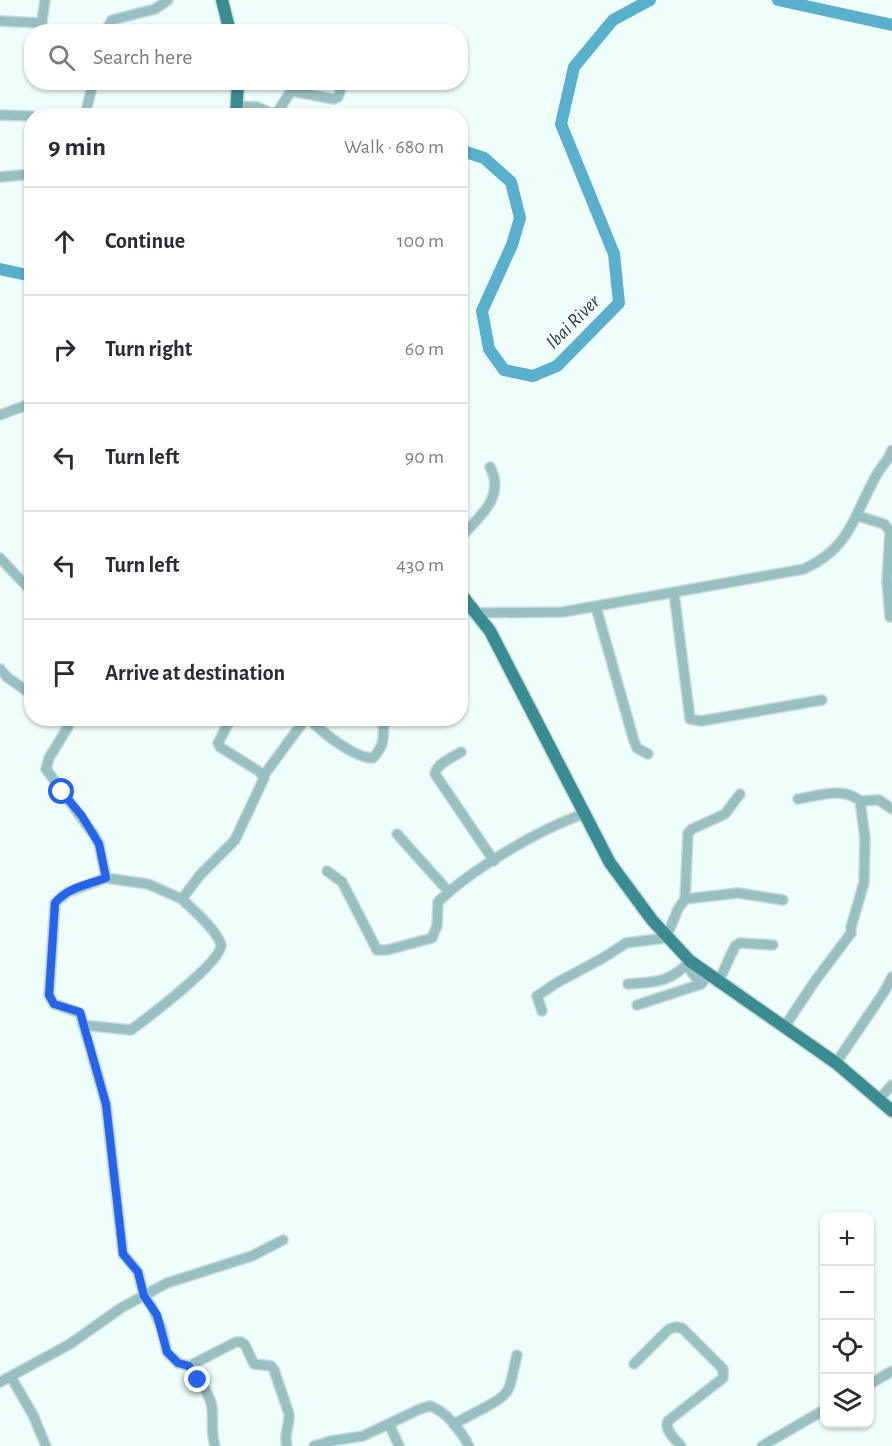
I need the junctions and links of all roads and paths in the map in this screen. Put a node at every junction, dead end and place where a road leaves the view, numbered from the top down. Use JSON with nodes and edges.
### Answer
{"nodes":[{"id":1,"x":45,"y":0,"type":"edge"},
{"id":2,"x":168,"y":0,"type":"edge"},
{"id":3,"x":222,"y":0,"type":"edge"},
{"id":4,"x":0,"y":21,"type":"edge"},
{"id":5,"x":24,"y":24,"type":"edge"},
{"id":6,"x":42,"y":24,"type":"edge"},
{"id":7,"x":110,"y":24,"type":"edge"},
{"id":8,"x":228,"y":24,"type":"edge"},
{"id":9,"x":91,"y":90,"type":"edge"},
{"id":10,"x":237,"y":90,"type":"edge"},
{"id":11,"x":340,"y":90,"type":"edge"},
{"id":12,"x":88,"y":108,"type":"edge"},
{"id":13,"x":236,"y":108,"type":"edge"},
{"id":14,"x":281,"y":108,"type":"edge"},
{"id":15,"x":0,"y":115,"type":"edge"},
{"id":16,"x":24,"y":116,"type":"edge"},
{"id":17,"x":24,"y":175,"type":"edge"},
{"id":18,"x":0,"y":177,"type":"edge"},
{"id":19,"x":24,"y":406,"type":"edge"},
{"id":20,"x":0,"y":415,"type":"edge"},
{"id":21,"x":892,"y":450,"type":"edge"},
{"id":22,"x":490,"y":467,"type":"dead end"},
{"id":23,"x":858,"y":516,"type":"junction"},
{"id":24,"x":468,"y":528,"type":"edge"},
{"id":25,"x":0,"y":558,"type":"edge"},
{"id":26,"x":890,"y":582,"type":"edge"},
{"id":27,"x":24,"y":584,"type":"edge"},
{"id":28,"x":674,"y":593,"type":"junction"},
{"id":29,"x":468,"y":603,"type":"edge"},
{"id":30,"x":596,"y":607,"type":"junction"},
{"id":31,"x":477,"y":614,"type":"junction"},
{"id":32,"x":890,"y":617,"type":"dead end"},
{"id":33,"x":0,"y":669,"type":"edge"},
{"id":34,"x":7,"y":677,"type":"junction"},
{"id":35,"x":0,"y":687,"type":"edge"},
{"id":36,"x":24,"y":689,"type":"edge"},
{"id":37,"x":822,"y":699,"type":"dead end"},
{"id":38,"x":68,"y":726,"type":"edge"},
{"id":39,"x":227,"y":726,"type":"edge"},
{"id":40,"x":301,"y":726,"type":"edge"},
{"id":41,"x":317,"y":726,"type":"edge"},
{"id":42,"x":384,"y":726,"type":"edge"},
{"id":43,"x":461,"y":752,"type":"dead end"},
{"id":44,"x":648,"y":754,"type":"dead end"},
{"id":45,"x":264,"y":775,"type":"junction"},
{"id":46,"x":740,"y":794,"type":"dead end"},
{"id":47,"x":798,"y":799,"type":"dead end"},
{"id":48,"x":860,"y":801,"type":"junction"},
{"id":49,"x":892,"y":809,"type":"edge"},
{"id":50,"x":583,"y":814,"type":"junction"},
{"id":51,"x":397,"y":834,"type":"dead end"},
{"id":52,"x":494,"y":861,"type":"junction"},
{"id":53,"x":327,"y":871,"type":"dead end"},
{"id":54,"x":106,"y":878,"type":"junction"},
{"id":55,"x":449,"y":892,"type":"junction"},
{"id":56,"x":182,"y":899,"type":"junction"},
{"id":57,"x":685,"y":899,"type":"junction"},
{"id":58,"x":783,"y":900,"type":"dead end"},
{"id":59,"x":666,"y":938,"type":"junction"},
{"id":60,"x":773,"y":945,"type":"dead end"},
{"id":61,"x":688,"y":963,"type":"junction"},
{"id":62,"x":892,"y":977,"type":"edge"},
{"id":63,"x":709,"y":981,"type":"junction"},
{"id":64,"x":628,"y":984,"type":"dead end"},
{"id":65,"x":638,"y":1005,"type":"dead end"},
{"id":66,"x":542,"y":1011,"type":"dead end"},
{"id":67,"x":83,"y":1025,"type":"junction"},
{"id":68,"x":785,"y":1026,"type":"junction"},
{"id":69,"x":836,"y":1063,"type":"junction"},
{"id":70,"x":892,"y":1085,"type":"edge"},
{"id":71,"x":879,"y":1099,"type":"junction"},
{"id":72,"x":892,"y":1111,"type":"edge"},
{"id":73,"x":283,"y":1240,"type":"dead end"},
{"id":74,"x":144,"y":1296,"type":"junction"},
{"id":75,"x":517,"y":1355,"type":"dead end"},
{"id":76,"x":634,"y":1364,"type":"dead end"},
{"id":77,"x":189,"y":1366,"type":"junction"},
{"id":78,"x":892,"y":1371,"type":"edge"},
{"id":79,"x":11,"y":1377,"type":"junction"},
{"id":80,"x":0,"y":1382,"type":"edge"},
{"id":81,"x":874,"y":1382,"type":"edge"},
{"id":82,"x":820,"y":1413,"type":"edge"},
{"id":83,"x":388,"y":1424,"type":"junction"},
{"id":84,"x":454,"y":1425,"type":"junction"},
{"id":85,"x":318,"y":1445,"type":"edge"},
{"id":86,"x":46,"y":1446,"type":"edge"},
{"id":87,"x":215,"y":1446,"type":"edge"},
{"id":88,"x":287,"y":1446,"type":"edge"},
{"id":89,"x":399,"y":1446,"type":"edge"},
{"id":90,"x":469,"y":1446,"type":"edge"},
{"id":91,"x":681,"y":1446,"type":"edge"},
{"id":92,"x":762,"y":1446,"type":"edge"}],
"edges":[{"from":1,"to":6,"type":"street"},
{"from":2,"to":7,"type":"street"},
{"from":3,"to":8,"type":"main road"},
{"from":4,"to":5,"type":"street"},
{"from":9,"to":12,"type":"street"},
{"from":10,"to":13,"type":"main road"},
{"from":11,"to":14,"type":"street"},
{"from":15,"to":16,"type":"street"},
{"from":17,"to":18,"type":"street"},
{"from":19,"to":20,"type":"street"},
{"from":21,"to":23,"type":"street"},
{"from":22,"to":24,"type":"street"},
{"from":23,"to":26,"type":"street"},
{"from":23,"to":28,"type":"street"},
{"from":25,"to":27,"type":"street"},
{"from":26,"to":32,"type":"street"},
{"from":28,"to":30,"type":"street"},
{"from":28,"to":37,"type":"street"},
{"from":29,"to":31,"type":"main road"},
{"from":30,"to":31,"type":"street"},
{"from":30,"to":44,"type":"street"},
{"from":31,"to":50,"type":"main road"},
{"from":33,"to":34,"type":"street"},
{"from":34,"to":35,"type":"street"},
{"from":34,"to":36,"type":"street"},
{"from":38,"to":54,"type":"street"},
{"from":39,"to":45,"type":"street"},
{"from":40,"to":45,"type":"street"},
{"from":41,"to":42,"type":"street"},
{"from":43,"to":52,"type":"street"},
{"from":45,"to":56,"type":"street"},
{"from":46,"to":57,"type":"street"},
{"from":47,"to":48,"type":"street"},
{"from":48,"to":49,"type":"street"},
{"from":48,"to":68,"type":"street"},
{"from":50,"to":52,"type":"street"},
{"from":50,"to":59,"type":"main road"},
{"from":51,"to":55,"type":"street"},
{"from":52,"to":55,"type":"street"},
{"from":53,"to":55,"type":"street"},
{"from":54,"to":56,"type":"street"},
{"from":54,"to":67,"type":"street"},
{"from":56,"to":67,"type":"street"},
{"from":57,"to":58,"type":"street"},
{"from":57,"to":59,"type":"street"},
{"from":59,"to":61,"type":"main road"},
{"from":59,"to":66,"type":"street"},
{"from":60,"to":63,"type":"street"},
{"from":61,"to":63,"type":"main road"},
{"from":61,"to":64,"type":"street"},
{"from":62,"to":69,"type":"street"},
{"from":63,"to":65,"type":"street"},
{"from":63,"to":68,"type":"main road"},
{"from":67,"to":74,"type":"street"},
{"from":68,"to":69,"type":"main road"},
{"from":69,"to":71,"type":"main road"},
{"from":70,"to":71,"type":"street"},
{"from":71,"to":72,"type":"main road"},
{"from":73,"to":74,"type":"street"},
{"from":74,"to":77,"type":"street"},
{"from":74,"to":79,"type":"street"},
{"from":75,"to":84,"type":"street"},
{"from":76,"to":91,"type":"street"},
{"from":77,"to":87,"type":"street"},
{"from":77,"to":88,"type":"street"},
{"from":78,"to":81,"type":"street"},
{"from":79,"to":80,"type":"street"},
{"from":79,"to":86,"type":"street"},
{"from":82,"to":92,"type":"street"},
{"from":83,"to":84,"type":"street"},
{"from":83,"to":85,"type":"street"},
{"from":83,"to":89,"type":"street"},
{"from":84,"to":90,"type":"street"}]}
